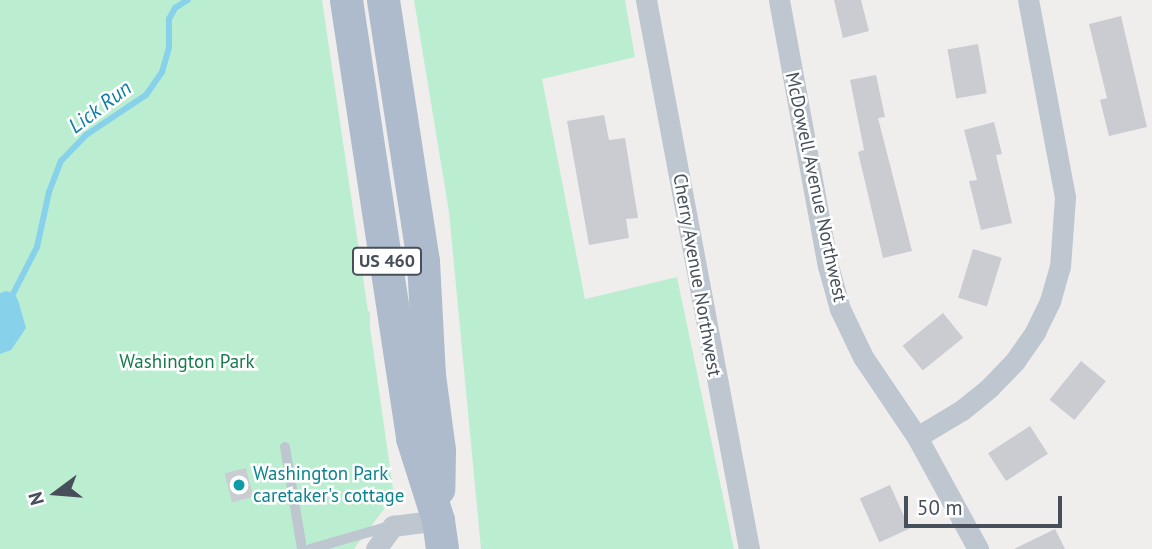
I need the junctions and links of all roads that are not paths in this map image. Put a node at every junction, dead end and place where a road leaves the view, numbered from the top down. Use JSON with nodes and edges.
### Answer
{"nodes":[{"id":1,"x":346,"y":0,"type":"edge"},
{"id":2,"x":383,"y":0,"type":"edge"},
{"id":3,"x":646,"y":0,"type":"edge"},
{"id":4,"x":779,"y":0,"type":"edge"},
{"id":5,"x":1028,"y":0,"type":"edge"},
{"id":6,"x":917,"y":437,"type":"junction"},
{"id":7,"x":285,"y":447,"type":"dead end"},
{"id":8,"x":393,"y":526,"type":"junction"},
{"id":9,"x":440,"y":534,"type":"edge"},
{"id":10,"x":302,"y":549,"type":"edge"},
{"id":11,"x":310,"y":549,"type":"edge"},
{"id":12,"x":376,"y":549,"type":"edge"},
{"id":13,"x":749,"y":549,"type":"edge"},
{"id":14,"x":978,"y":549,"type":"edge"}],
"edges":[{"from":1,"to":9,"type":"main road","number":"US 460"},
{"from":2,"to":9,"type":"main road","number":"US 460"},
{"from":3,"to":13,"type":"street","name":"Cherry Avenue Northwest"},
{"from":4,"to":6,"type":"street","name":"McDowell Avenue Northwest"},
{"from":5,"to":6,"type":"street"},
{"from":6,"to":14,"type":"street","name":"McDowell Avenue Northwest"},
{"from":7,"to":10,"type":"lane"},
{"from":8,"to":9,"type":"street"},
{"from":8,"to":11,"type":"lane"},
{"from":8,"to":12,"type":"street"}]}
